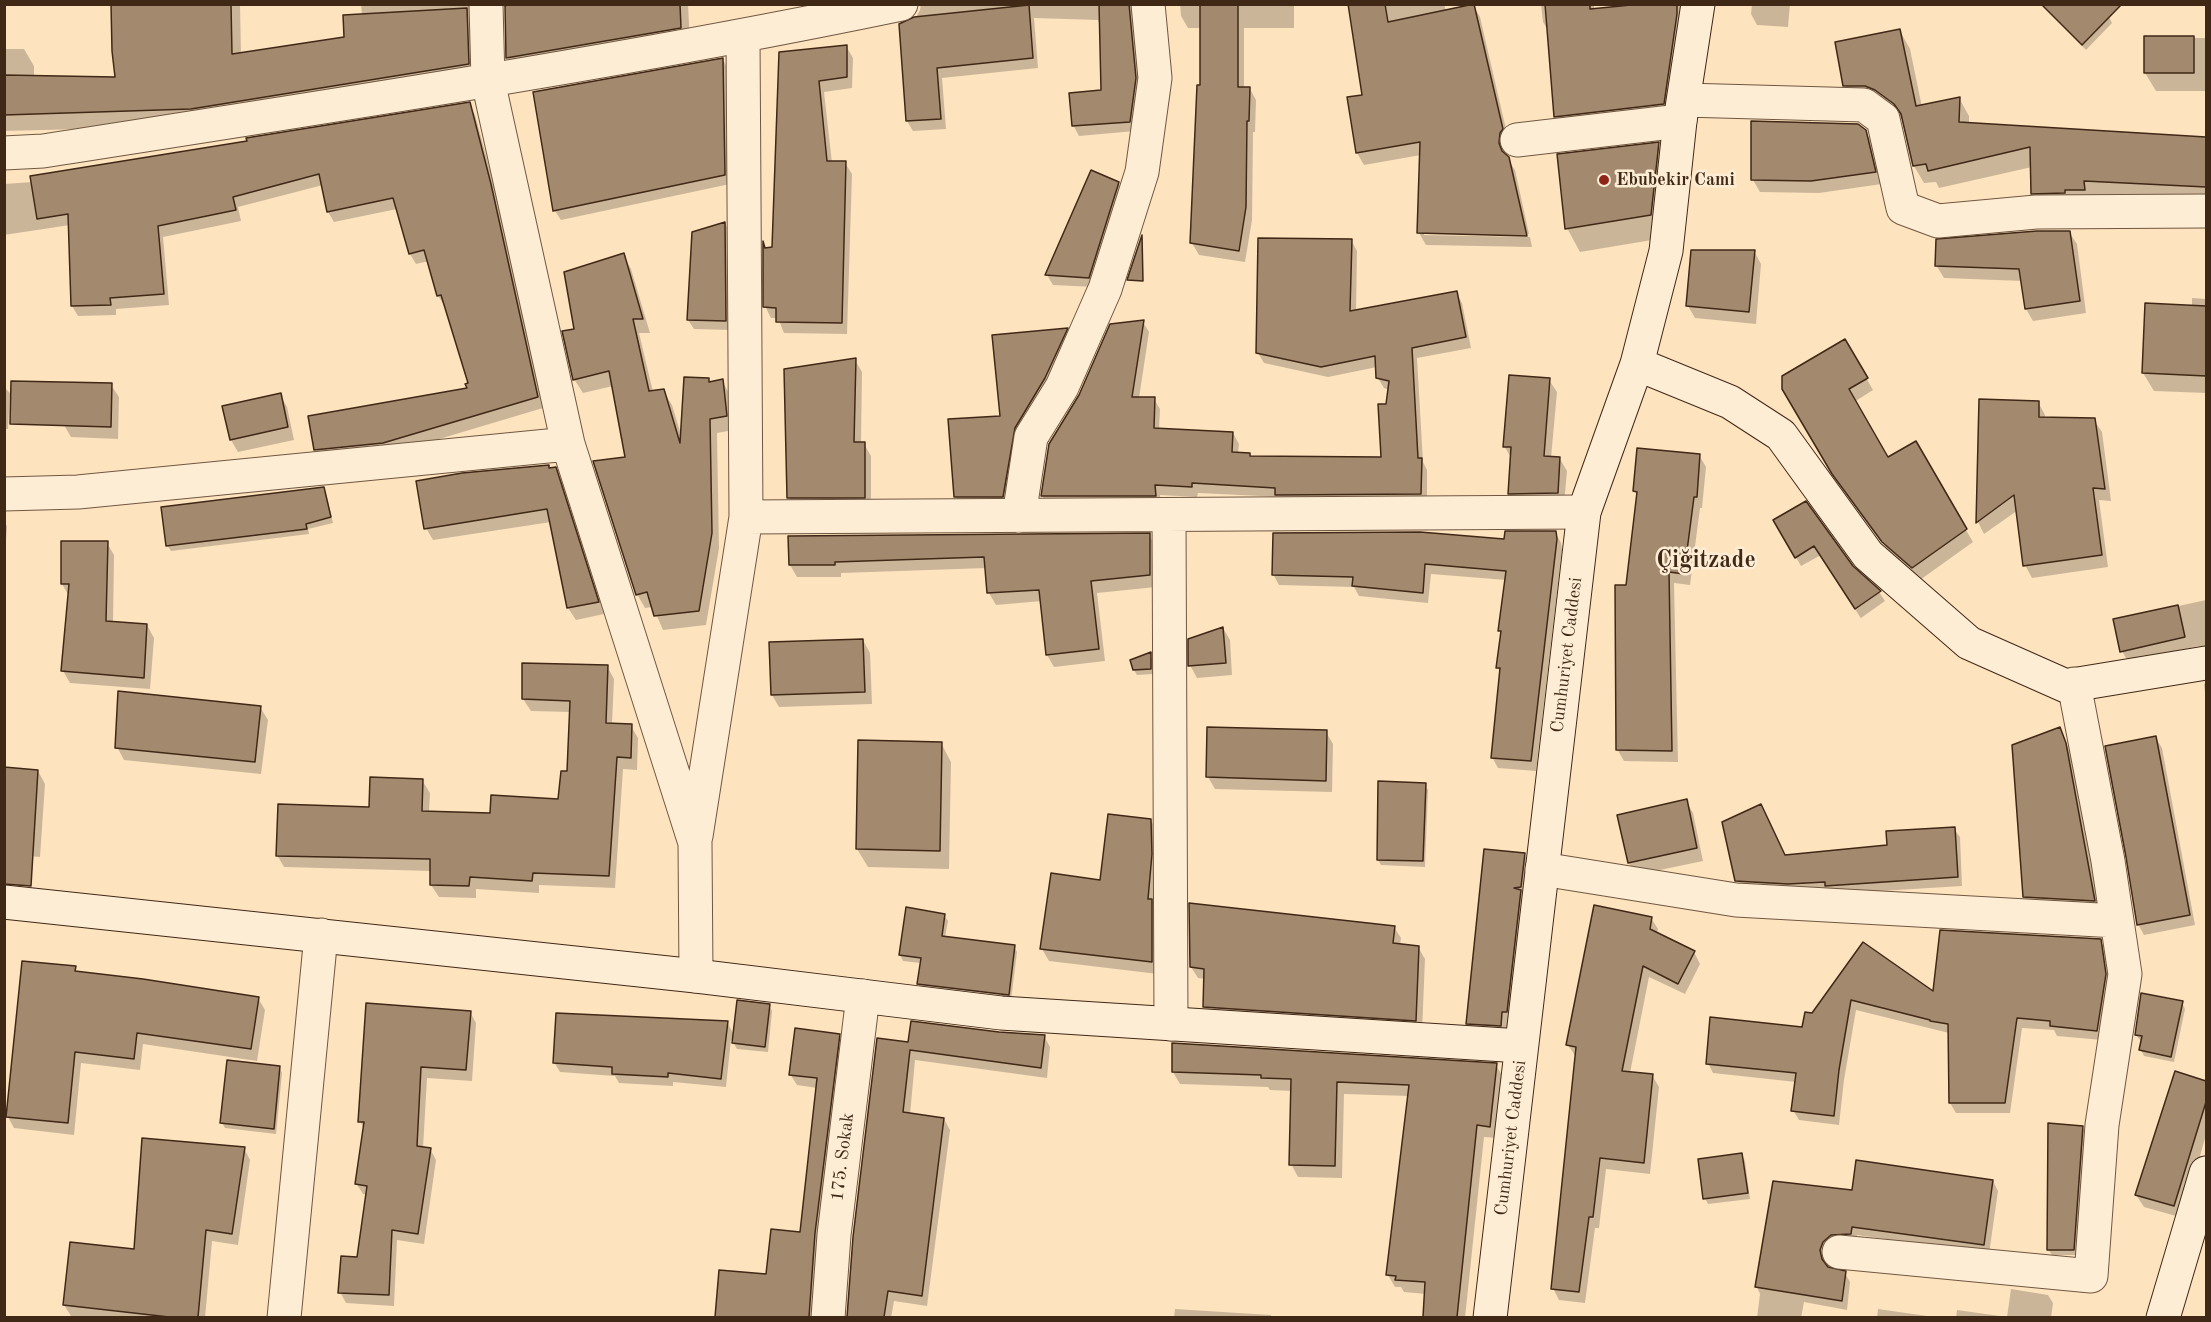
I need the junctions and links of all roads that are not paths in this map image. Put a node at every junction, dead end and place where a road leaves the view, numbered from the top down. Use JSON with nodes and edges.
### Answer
{"nodes":[{"id":1,"x":486,"y":4,"type":"edge"},
{"id":2,"x":901,"y":4,"type":"edge"},
{"id":3,"x":1148,"y":4,"type":"edge"},
{"id":4,"x":1698,"y":4,"type":"edge"},
{"id":5,"x":743,"y":37,"type":"junction"},
{"id":6,"x":488,"y":81,"type":"junction"},
{"id":7,"x":1682,"y":110,"type":"junction"},
{"id":8,"x":1517,"y":140,"type":"dead end"},
{"id":9,"x":4,"y":153,"type":"edge"},
{"id":10,"x":2206,"y":211,"type":"edge"},
{"id":11,"x":1637,"y":364,"type":"junction"},
{"id":12,"x":568,"y":444,"type":"junction"},
{"id":13,"x":4,"y":494,"type":"edge"},
{"id":14,"x":1584,"y":512,"type":"junction"},
{"id":15,"x":1168,"y":515,"type":"junction"},
{"id":16,"x":1019,"y":516,"type":"junction"},
{"id":17,"x":746,"y":517,"type":"junction"},
{"id":18,"x":2206,"y":663,"type":"edge"},
{"id":19,"x":2074,"y":684,"type":"junction"},
{"id":20,"x":695,"y":843,"type":"junction"},
{"id":21,"x":1542,"y":869,"type":"junction"},
{"id":22,"x":4,"y":902,"type":"edge"},
{"id":23,"x":2117,"y":921,"type":"junction"},
{"id":24,"x":321,"y":935,"type":"junction"},
{"id":25,"x":696,"y":976,"type":"junction"},
{"id":26,"x":863,"y":996,"type":"junction"},
{"id":27,"x":1171,"y":1024,"type":"junction"},
{"id":28,"x":1521,"y":1046,"type":"junction"},
{"id":29,"x":2206,"y":1173,"type":"edge"},
{"id":30,"x":1839,"y":1252,"type":"dead end"},
{"id":31,"x":284,"y":1317,"type":"edge"},
{"id":32,"x":828,"y":1317,"type":"edge"},
{"id":33,"x":1490,"y":1317,"type":"edge"},
{"id":34,"x":2163,"y":1317,"type":"edge"}],
"edges":[{"from":1,"to":6,"type":"street"},
{"from":2,"to":5,"type":"street"},
{"from":3,"to":16,"type":"street"},
{"from":4,"to":7,"type":"street","name":"Cumhuriyet Caddesi"},
{"from":5,"to":6,"type":"street"},
{"from":5,"to":17,"type":"street"},
{"from":6,"to":9,"type":"street"},
{"from":6,"to":12,"type":"street"},
{"from":7,"to":8,"type":"street"},
{"from":7,"to":10,"type":"street"},
{"from":7,"to":11,"type":"street","name":"Cumhuriyet Caddesi"},
{"from":11,"to":14,"type":"street","name":"Cumhuriyet Caddesi"},
{"from":11,"to":19,"type":"street"},
{"from":12,"to":13,"type":"street"},
{"from":12,"to":20,"type":"street"},
{"from":14,"to":15,"type":"street"},
{"from":14,"to":21,"type":"street","name":"Cumhuriyet Caddesi"},
{"from":15,"to":16,"type":"street"},
{"from":15,"to":27,"type":"street"},
{"from":16,"to":17,"type":"street"},
{"from":17,"to":20,"type":"street"},
{"from":18,"to":19,"type":"street"},
{"from":19,"to":23,"type":"street"},
{"from":20,"to":25,"type":"street"},
{"from":21,"to":23,"type":"street"},
{"from":21,"to":28,"type":"street","name":"Cumhuriyet Caddesi"},
{"from":22,"to":24,"type":"street"},
{"from":23,"to":30,"type":"street"},
{"from":24,"to":25,"type":"street"},
{"from":24,"to":31,"type":"street"},
{"from":25,"to":26,"type":"street"},
{"from":26,"to":27,"type":"street"},
{"from":26,"to":32,"type":"street","name":"175. Sokak"},
{"from":27,"to":28,"type":"street"},
{"from":28,"to":33,"type":"street","name":"Cumhuriyet Caddesi"},
{"from":29,"to":34,"type":"street"}]}
